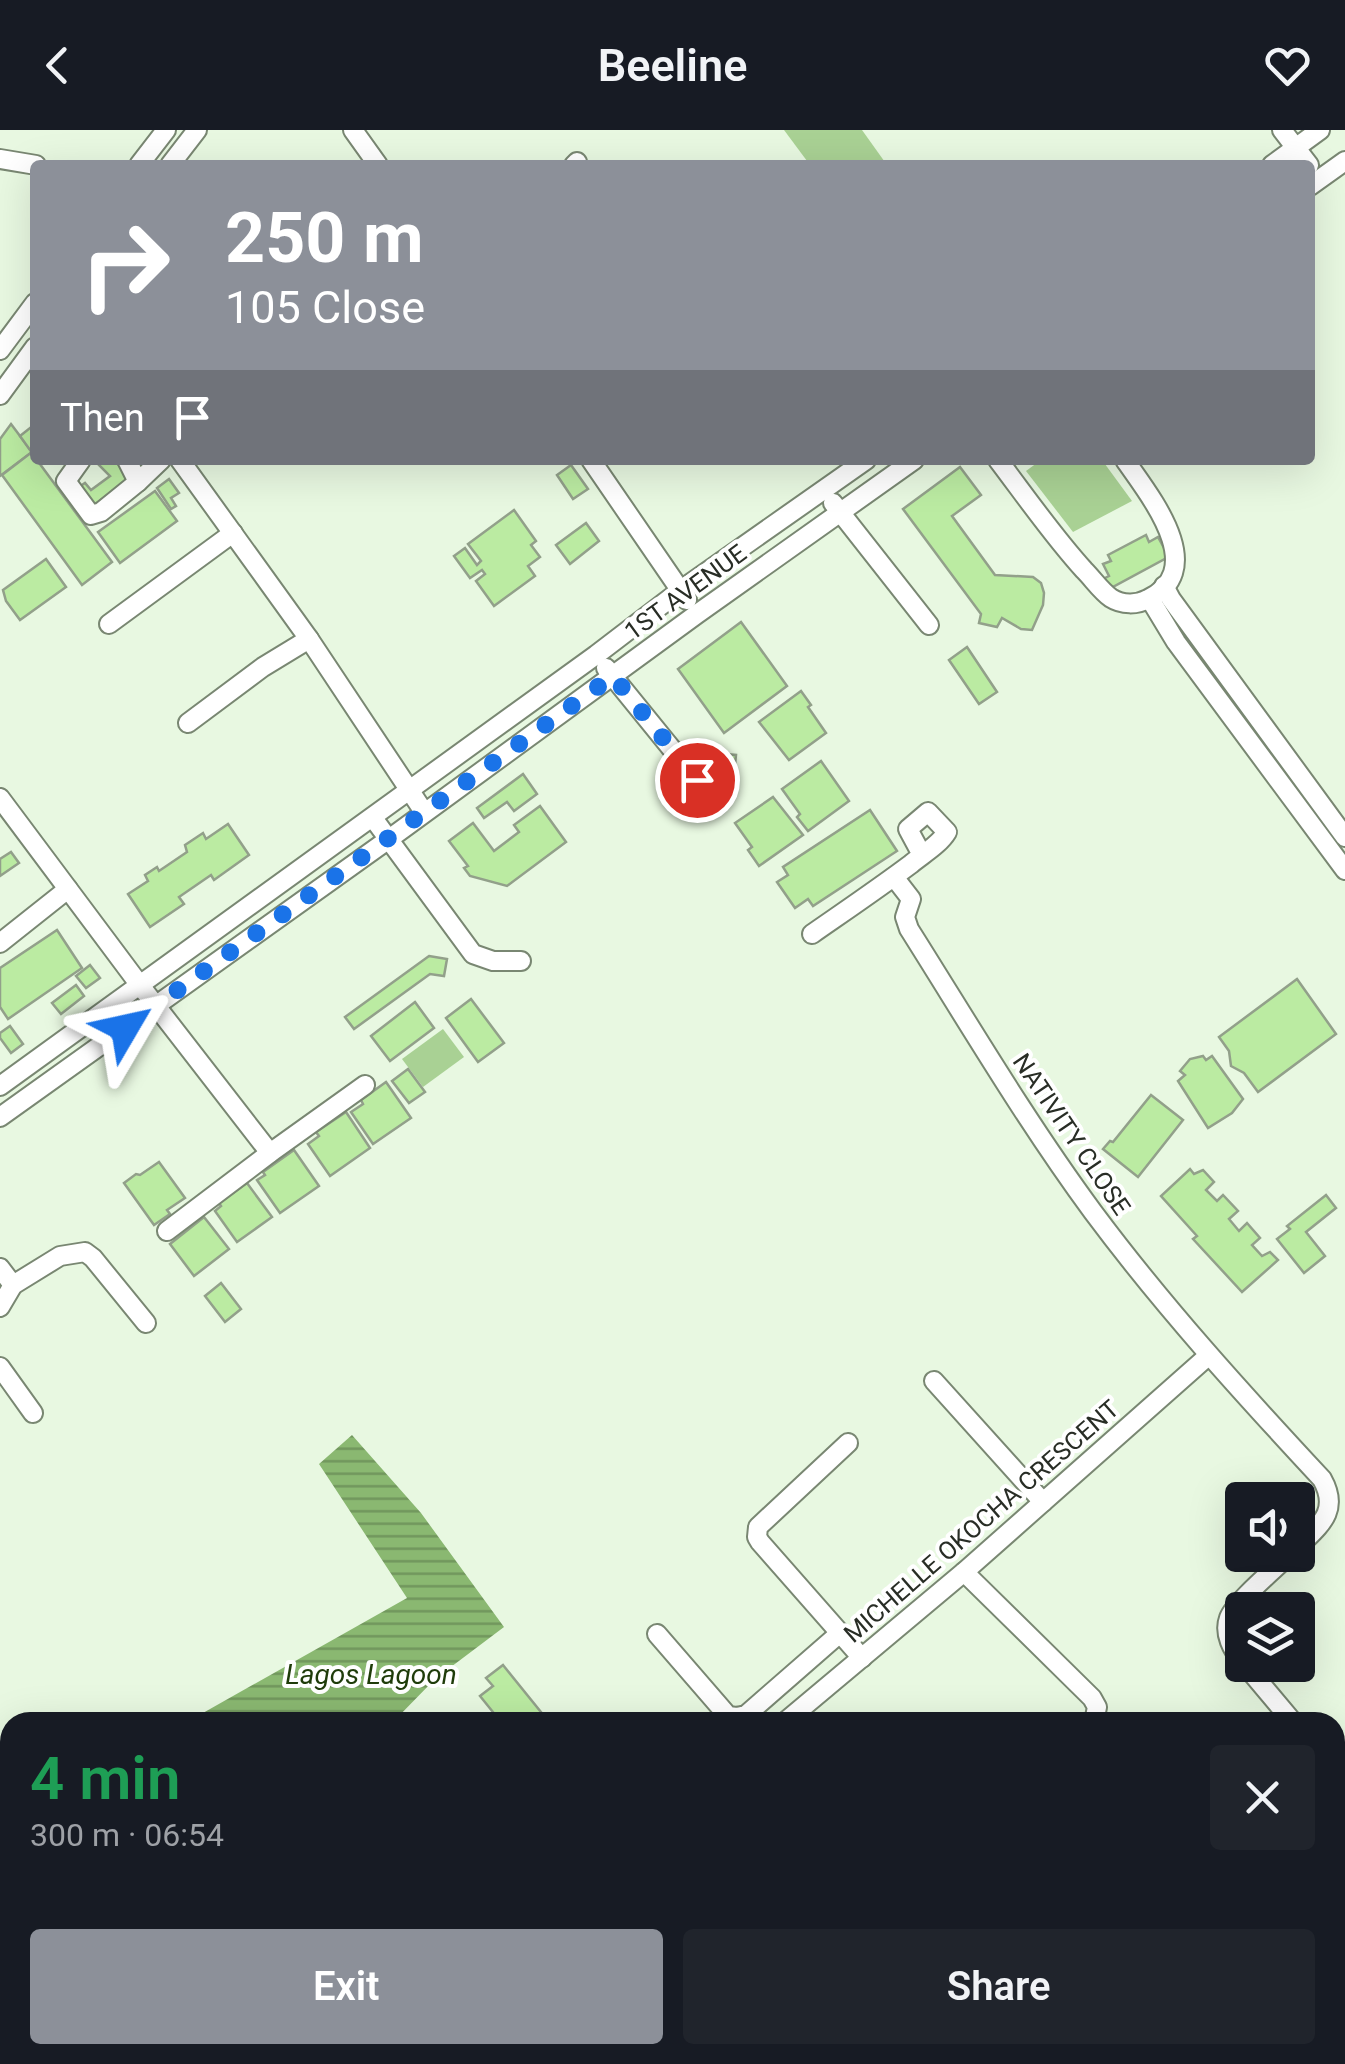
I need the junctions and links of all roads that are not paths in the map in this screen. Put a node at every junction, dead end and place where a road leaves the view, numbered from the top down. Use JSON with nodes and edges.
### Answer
{"nodes":[{"id":1,"x":166,"y":130,"type":"edge"},
{"id":2,"x":197,"y":130,"type":"edge"},
{"id":3,"x":353,"y":130,"type":"edge"},
{"id":4,"x":1282,"y":130,"type":"edge"},
{"id":5,"x":1320,"y":130,"type":"edge"},
{"id":6,"x":1295,"y":148,"type":"junction"},
{"id":7,"x":0,"y":159,"type":"edge"},
{"id":8,"x":143,"y":160,"type":"edge"},
{"id":9,"x":174,"y":160,"type":"edge"},
{"id":10,"x":374,"y":160,"type":"edge"},
{"id":11,"x":1279,"y":160,"type":"edge"},
{"id":12,"x":1303,"y":160,"type":"edge"},
{"id":13,"x":1345,"y":160,"type":"edge"},
{"id":14,"x":30,"y":164,"type":"edge"},
{"id":15,"x":1315,"y":173,"type":"edge"},
{"id":16,"x":30,"y":310,"type":"edge"},
{"id":17,"x":0,"y":350,"type":"edge"},
{"id":18,"x":30,"y":354,"type":"edge"},
{"id":19,"x":0,"y":395,"type":"edge"},
{"id":20,"x":77,"y":465,"type":"edge"},
{"id":21,"x":130,"y":465,"type":"edge"},
{"id":22,"x":156,"y":465,"type":"edge"},
{"id":23,"x":184,"y":465,"type":"edge"},
{"id":24,"x":594,"y":465,"type":"edge"},
{"id":25,"x":859,"y":465,"type":"edge"},
{"id":26,"x":907,"y":465,"type":"edge"},
{"id":27,"x":1002,"y":465,"type":"edge"},
{"id":28,"x":1128,"y":465,"type":"edge"},
{"id":29,"x":138,"y":482,"type":"junction"},
{"id":30,"x":824,"y":489,"type":"junction"},
{"id":31,"x":839,"y":513,"type":"junction"},
{"id":32,"x":233,"y":533,"type":"junction"},
{"id":33,"x":680,"y":590,"type":"junction"},
{"id":34,"x":1157,"y":592,"type":"junction"},
{"id":35,"x":697,"y":614,"type":"junction"},
{"id":36,"x":109,"y":624,"type":"dead end"},
{"id":37,"x":928,"y":624,"type":"dead end"},
{"id":38,"x":310,"y":639,"type":"junction"},
{"id":39,"x":596,"y":655,"type":"junction"},
{"id":40,"x":613,"y":676,"type":"junction"},
{"id":41,"x":188,"y":722,"type":"dead end"},
{"id":42,"x":697,"y":780,"type":"dead end"},
{"id":43,"x":409,"y":790,"type":"junction"},
{"id":44,"x":0,"y":798,"type":"edge"},
{"id":45,"x":424,"y":812,"type":"junction"},
{"id":46,"x":373,"y":818,"type":"junction"},
{"id":47,"x":1345,"y":837,"type":"edge"},
{"id":48,"x":389,"y":839,"type":"junction"},
{"id":49,"x":922,"y":856,"type":"dead end"},
{"id":50,"x":1345,"y":870,"type":"edge"},
{"id":51,"x":894,"y":877,"type":"junction"},
{"id":52,"x":68,"y":889,"type":"junction"},
{"id":53,"x":812,"y":934,"type":"dead end"},
{"id":54,"x":0,"y":943,"type":"edge"},
{"id":55,"x":521,"y":960,"type":"dead end"},
{"id":56,"x":139,"y":984,"type":"junction"},
{"id":57,"x":156,"y":1005,"type":"junction"},
{"id":58,"x":365,"y":1085,"type":"dead end"},
{"id":59,"x":0,"y":1086,"type":"edge"},
{"id":60,"x":0,"y":1117,"type":"edge"},
{"id":61,"x":270,"y":1153,"type":"junction"},
{"id":62,"x":167,"y":1231,"type":"dead end"},
{"id":63,"x":0,"y":1268,"type":"edge"},
{"id":64,"x":13,"y":1285,"type":"junction"},
{"id":65,"x":0,"y":1307,"type":"edge"},
{"id":66,"x":146,"y":1323,"type":"dead end"},
{"id":67,"x":1208,"y":1356,"type":"junction"},
{"id":68,"x":0,"y":1367,"type":"edge"},
{"id":69,"x":934,"y":1381,"type":"dead end"},
{"id":70,"x":33,"y":1413,"type":"dead end"},
{"id":71,"x":848,"y":1443,"type":"dead end"},
{"id":72,"x":1043,"y":1502,"type":"junction"},
{"id":73,"x":1315,"y":1531,"type":"edge"},
{"id":74,"x":964,"y":1572,"type":"junction"},
{"id":75,"x":1272,"y":1572,"type":"edge"},
{"id":76,"x":1251,"y":1592,"type":"edge"},
{"id":77,"x":840,"y":1633,"type":"junction"},
{"id":78,"x":657,"y":1634,"type":"dead end"},
{"id":79,"x":862,"y":1658,"type":"junction"},
{"id":80,"x":1259,"y":1682,"type":"edge"},
{"id":81,"x":725,"y":1712,"type":"edge"},
{"id":82,"x":748,"y":1712,"type":"edge"},
{"id":83,"x":797,"y":1712,"type":"edge"},
{"id":84,"x":1096,"y":1712,"type":"edge"},
{"id":85,"x":1285,"y":1712,"type":"edge"}],
"edges":[{"from":1,"to":8,"type":"street"},
{"from":2,"to":9,"type":"street"},
{"from":3,"to":10,"type":"street"},
{"from":4,"to":6,"type":"street"},
{"from":5,"to":6,"type":"street"},
{"from":6,"to":11,"type":"street"},
{"from":6,"to":12,"type":"street"},
{"from":7,"to":14,"type":"street"},
{"from":13,"to":15,"type":"street"},
{"from":16,"to":17,"type":"street"},
{"from":18,"to":19,"type":"street"},
{"from":20,"to":29,"type":"street"},
{"from":21,"to":29,"type":"street"},
{"from":22,"to":29,"type":"street"},
{"from":23,"to":32,"type":"street"},
{"from":24,"to":33,"type":"street"},
{"from":25,"to":30,"type":"street","name":"1ST AVENUE"},
{"from":26,"to":31,"type":"street","name":"1ST AVENUE"},
{"from":27,"to":34,"type":"street"},
{"from":28,"to":34,"type":"street"},
{"from":30,"to":31,"type":"street"},
{"from":30,"to":33,"type":"street","name":"1ST AVENUE"},
{"from":31,"to":35,"type":"street","name":"1ST AVENUE"},
{"from":31,"to":37,"type":"street"},
{"from":32,"to":36,"type":"street"},
{"from":32,"to":38,"type":"street"},
{"from":33,"to":35,"type":"street"},
{"from":33,"to":39,"type":"street","name":"1ST AVENUE"},
{"from":34,"to":47,"type":"street"},
{"from":34,"to":50,"type":"street"},
{"from":35,"to":40,"type":"street","name":"1ST AVENUE"},
{"from":38,"to":41,"type":"street"},
{"from":38,"to":43,"type":"street"},
{"from":39,"to":40,"type":"street"},
{"from":39,"to":43,"type":"street","name":"1ST AVENUE"},
{"from":40,"to":42,"type":"street"},
{"from":40,"to":45,"type":"street","name":"1ST AVENUE"},
{"from":43,"to":45,"type":"street"},
{"from":43,"to":46,"type":"street","name":"1ST AVENUE"},
{"from":44,"to":52,"type":"street"},
{"from":45,"to":48,"type":"street","name":"1ST AVENUE"},
{"from":46,"to":48,"type":"street"},
{"from":46,"to":56,"type":"street","name":"1ST AVENUE"},
{"from":48,"to":55,"type":"street"},
{"from":48,"to":57,"type":"street","name":"1ST AVENUE"},
{"from":49,"to":51,"type":"street"},
{"from":51,"to":53,"type":"street"},
{"from":51,"to":67,"type":"street","name":"NATIVITY CLOSE"},
{"from":52,"to":54,"type":"street"},
{"from":52,"to":56,"type":"street"},
{"from":56,"to":57,"type":"street"},
{"from":56,"to":59,"type":"street","name":"1ST AVENUE"},
{"from":57,"to":60,"type":"street","name":"1ST AVENUE"},
{"from":57,"to":61,"type":"street"},
{"from":58,"to":61,"type":"street"},
{"from":61,"to":62,"type":"street"},
{"from":63,"to":64,"type":"street"},
{"from":64,"to":65,"type":"street"},
{"from":64,"to":66,"type":"street"},
{"from":67,"to":72,"type":"street","name":"MICHELLE OKOCHA CRESCENT"},
{"from":67,"to":73,"type":"street","name":"NATIVITY CLOSE"},
{"from":68,"to":70,"type":"street"},
{"from":69,"to":72,"type":"street"},
{"from":71,"to":77,"type":"street"},
{"from":72,"to":74,"type":"street","name":"MICHELLE OKOCHA CRESCENT"},
{"from":74,"to":79,"type":"street","name":"MICHELLE OKOCHA CRESCENT"},
{"from":74,"to":84,"type":"street"},
{"from":75,"to":76,"type":"street"},
{"from":77,"to":79,"type":"street"},
{"from":77,"to":82,"type":"street"},
{"from":78,"to":81,"type":"street"},
{"from":79,"to":83,"type":"street","name":"MICHELLE OKOCHA CRESCENT"},
{"from":80,"to":85,"type":"street"}]}
